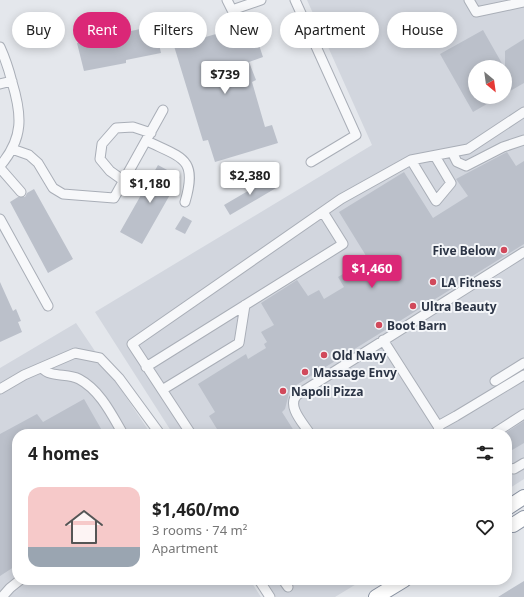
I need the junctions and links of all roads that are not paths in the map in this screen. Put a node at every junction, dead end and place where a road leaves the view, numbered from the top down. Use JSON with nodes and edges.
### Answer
{"nodes":[{"id":1,"x":227,"y":0,"type":"edge"},
{"id":2,"x":261,"y":0,"type":"edge"},
{"id":3,"x":295,"y":0,"type":"edge"},
{"id":4,"x":469,"y":0,"type":"edge"},
{"id":5,"x":524,"y":2,"type":"edge"},
{"id":6,"x":0,"y":47,"type":"edge"},
{"id":7,"x":12,"y":81,"type":"junction"},
{"id":8,"x":0,"y":84,"type":"edge"},
{"id":9,"x":163,"y":110,"type":"dead end"},
{"id":10,"x":524,"y":112,"type":"edge"},
{"id":11,"x":149,"y":137,"type":"junction"},
{"id":12,"x":524,"y":140,"type":"edge"},
{"id":13,"x":12,"y":148,"type":"junction"},
{"id":14,"x":452,"y":152,"type":"junction"},
{"id":15,"x":436,"y":156,"type":"junction"},
{"id":16,"x":411,"y":160,"type":"junction"},
{"id":17,"x":311,"y":162,"type":"dead end"},
{"id":18,"x":0,"y":167,"type":"edge"},
{"id":19,"x":124,"y":181,"type":"junction"},
{"id":20,"x":21,"y":192,"type":"dead end"},
{"id":21,"x":185,"y":202,"type":"dead end"},
{"id":22,"x":323,"y":212,"type":"junction"},
{"id":23,"x":0,"y":219,"type":"edge"},
{"id":24,"x":524,"y":252,"type":"edge"},
{"id":25,"x":245,"y":305,"type":"junction"},
{"id":26,"x":48,"y":306,"type":"dead end"},
{"id":27,"x":383,"y":340,"type":"junction"},
{"id":28,"x":524,"y":363,"type":"edge"},
{"id":29,"x":146,"y":367,"type":"junction"},
{"id":30,"x":42,"y":368,"type":"junction"},
{"id":31,"x":524,"y":375,"type":"edge"},
{"id":32,"x":495,"y":381,"type":"dead end"},
{"id":33,"x":0,"y":389,"type":"edge"},
{"id":34,"x":162,"y":390,"type":"junction"},
{"id":35,"x":524,"y":414,"type":"edge"},
{"id":36,"x":120,"y":429,"type":"edge"},
{"id":37,"x":156,"y":429,"type":"edge"},
{"id":38,"x":188,"y":429,"type":"edge"},
{"id":39,"x":307,"y":429,"type":"edge"},
{"id":40,"x":438,"y":429,"type":"edge"},
{"id":41,"x":440,"y":429,"type":"edge"},
{"id":42,"x":501,"y":429,"type":"edge"},
{"id":43,"x":524,"y":462,"type":"edge"},
{"id":44,"x":512,"y":469,"type":"edge"},
{"id":45,"x":512,"y":497,"type":"edge"},
{"id":46,"x":523,"y":497,"type":"edge"},
{"id":47,"x":512,"y":505,"type":"edge"},
{"id":48,"x":524,"y":518,"type":"edge"},
{"id":49,"x":512,"y":525,"type":"edge"},
{"id":50,"x":14,"y":585,"type":"edge"},
{"id":51,"x":262,"y":585,"type":"edge"},
{"id":52,"x":389,"y":585,"type":"edge"},
{"id":53,"x":2,"y":597,"type":"edge"},
{"id":54,"x":270,"y":597,"type":"edge"},
{"id":55,"x":376,"y":597,"type":"edge"}],
"edges":[{"from":1,"to":2,"type":"street"},
{"from":3,"to":17,"type":"street"},
{"from":4,"to":5,"type":"street"},
{"from":6,"to":7,"type":"street"},
{"from":7,"to":8,"type":"street"},
{"from":7,"to":13,"type":"street"},
{"from":9,"to":11,"type":"street"},
{"from":10,"to":14,"type":"street"},
{"from":11,"to":19,"type":"street"},
{"from":11,"to":19,"type":"street"},
{"from":11,"to":21,"type":"street"},
{"from":12,"to":14,"type":"street"},
{"from":13,"to":18,"type":"street"},
{"from":13,"to":19,"type":"street"},
{"from":14,"to":15,"type":"street"},
{"from":15,"to":16,"type":"street"},
{"from":15,"to":16,"type":"street"},
{"from":16,"to":22,"type":"street"},
{"from":18,"to":20,"type":"street"},
{"from":22,"to":25,"type":"street"},
{"from":22,"to":29,"type":"street"},
{"from":23,"to":26,"type":"street"},
{"from":24,"to":27,"type":"street"},
{"from":25,"to":29,"type":"street"},
{"from":25,"to":34,"type":"street"},
{"from":27,"to":39,"type":"street"},
{"from":27,"to":40,"type":"street"},
{"from":28,"to":32,"type":"street"},
{"from":29,"to":34,"type":"street"},
{"from":30,"to":33,"type":"street"},
{"from":30,"to":36,"type":"street"},
{"from":30,"to":37,"type":"street"},
{"from":31,"to":41,"type":"street"},
{"from":34,"to":38,"type":"street"},
{"from":35,"to":42,"type":"street"},
{"from":43,"to":44,"type":"street"},
{"from":45,"to":46,"type":"highway"},
{"from":46,"to":47,"type":"highway"},
{"from":48,"to":49,"type":"highway"},
{"from":50,"to":53,"type":"street"},
{"from":51,"to":54,"type":"street"},
{"from":52,"to":55,"type":"highway"}]}
